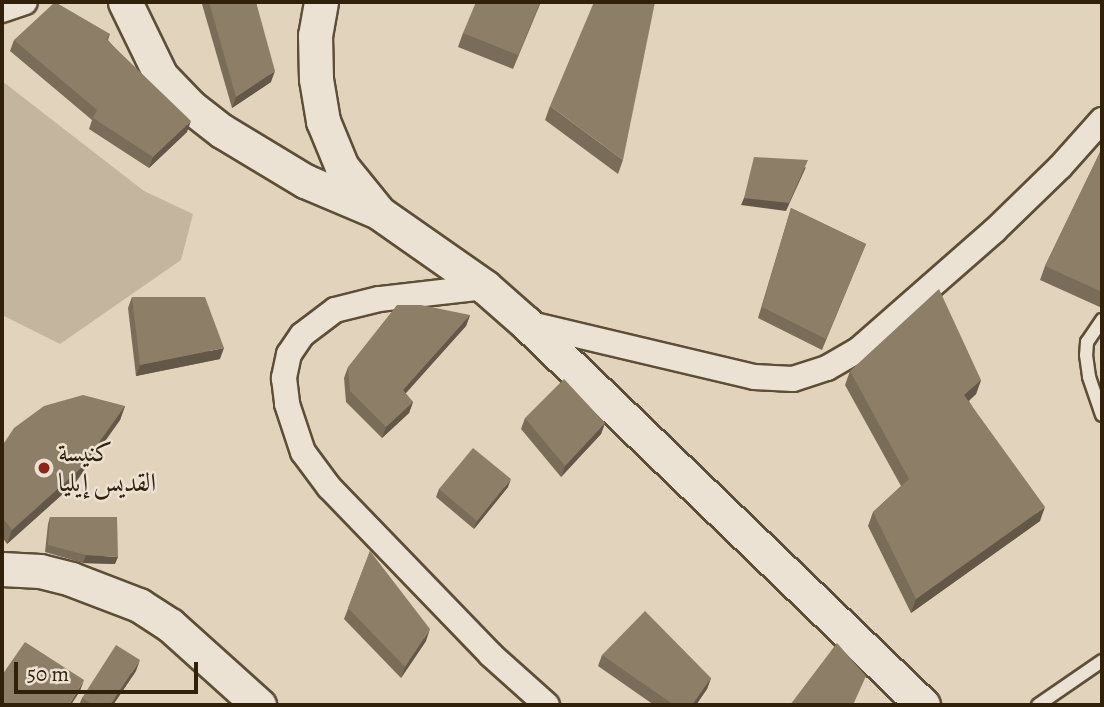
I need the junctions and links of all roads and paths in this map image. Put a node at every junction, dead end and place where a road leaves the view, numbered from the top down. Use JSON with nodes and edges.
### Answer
{"nodes":[{"id":1,"x":25,"y":2,"type":"edge"},
{"id":2,"x":125,"y":2,"type":"edge"},
{"id":3,"x":318,"y":3,"type":"edge"},
{"id":4,"x":2,"y":10,"type":"edge"},
{"id":5,"x":1102,"y":120,"type":"edge"},
{"id":6,"x":378,"y":212,"type":"junction"},
{"id":7,"x":485,"y":288,"type":"junction"},
{"id":8,"x":1102,"y":320,"type":"edge"},
{"id":9,"x":526,"y":323,"type":"junction"},
{"id":10,"x":1102,"y":415,"type":"edge"},
{"id":11,"x":3,"y":572,"type":"edge"},
{"id":12,"x":1102,"y":661,"type":"edge"},
{"id":13,"x":249,"y":701,"type":"edge"},
{"id":14,"x":547,"y":705,"type":"edge"},
{"id":15,"x":923,"y":705,"type":"edge"},
{"id":16,"x":1038,"y":705,"type":"edge"}],
"edges":[{"from":1,"to":4,"type":"street"},
{"from":2,"to":6,"type":"street"},
{"from":3,"to":6,"type":"street"},
{"from":5,"to":9,"type":"street"},
{"from":6,"to":7,"type":"street"},
{"from":7,"to":9,"type":"street"},
{"from":7,"to":14,"type":"street"},
{"from":8,"to":10,"type":"lane"},
{"from":9,"to":15,"type":"street"},
{"from":11,"to":13,"type":"street"},
{"from":12,"to":16,"type":"lane"}]}
